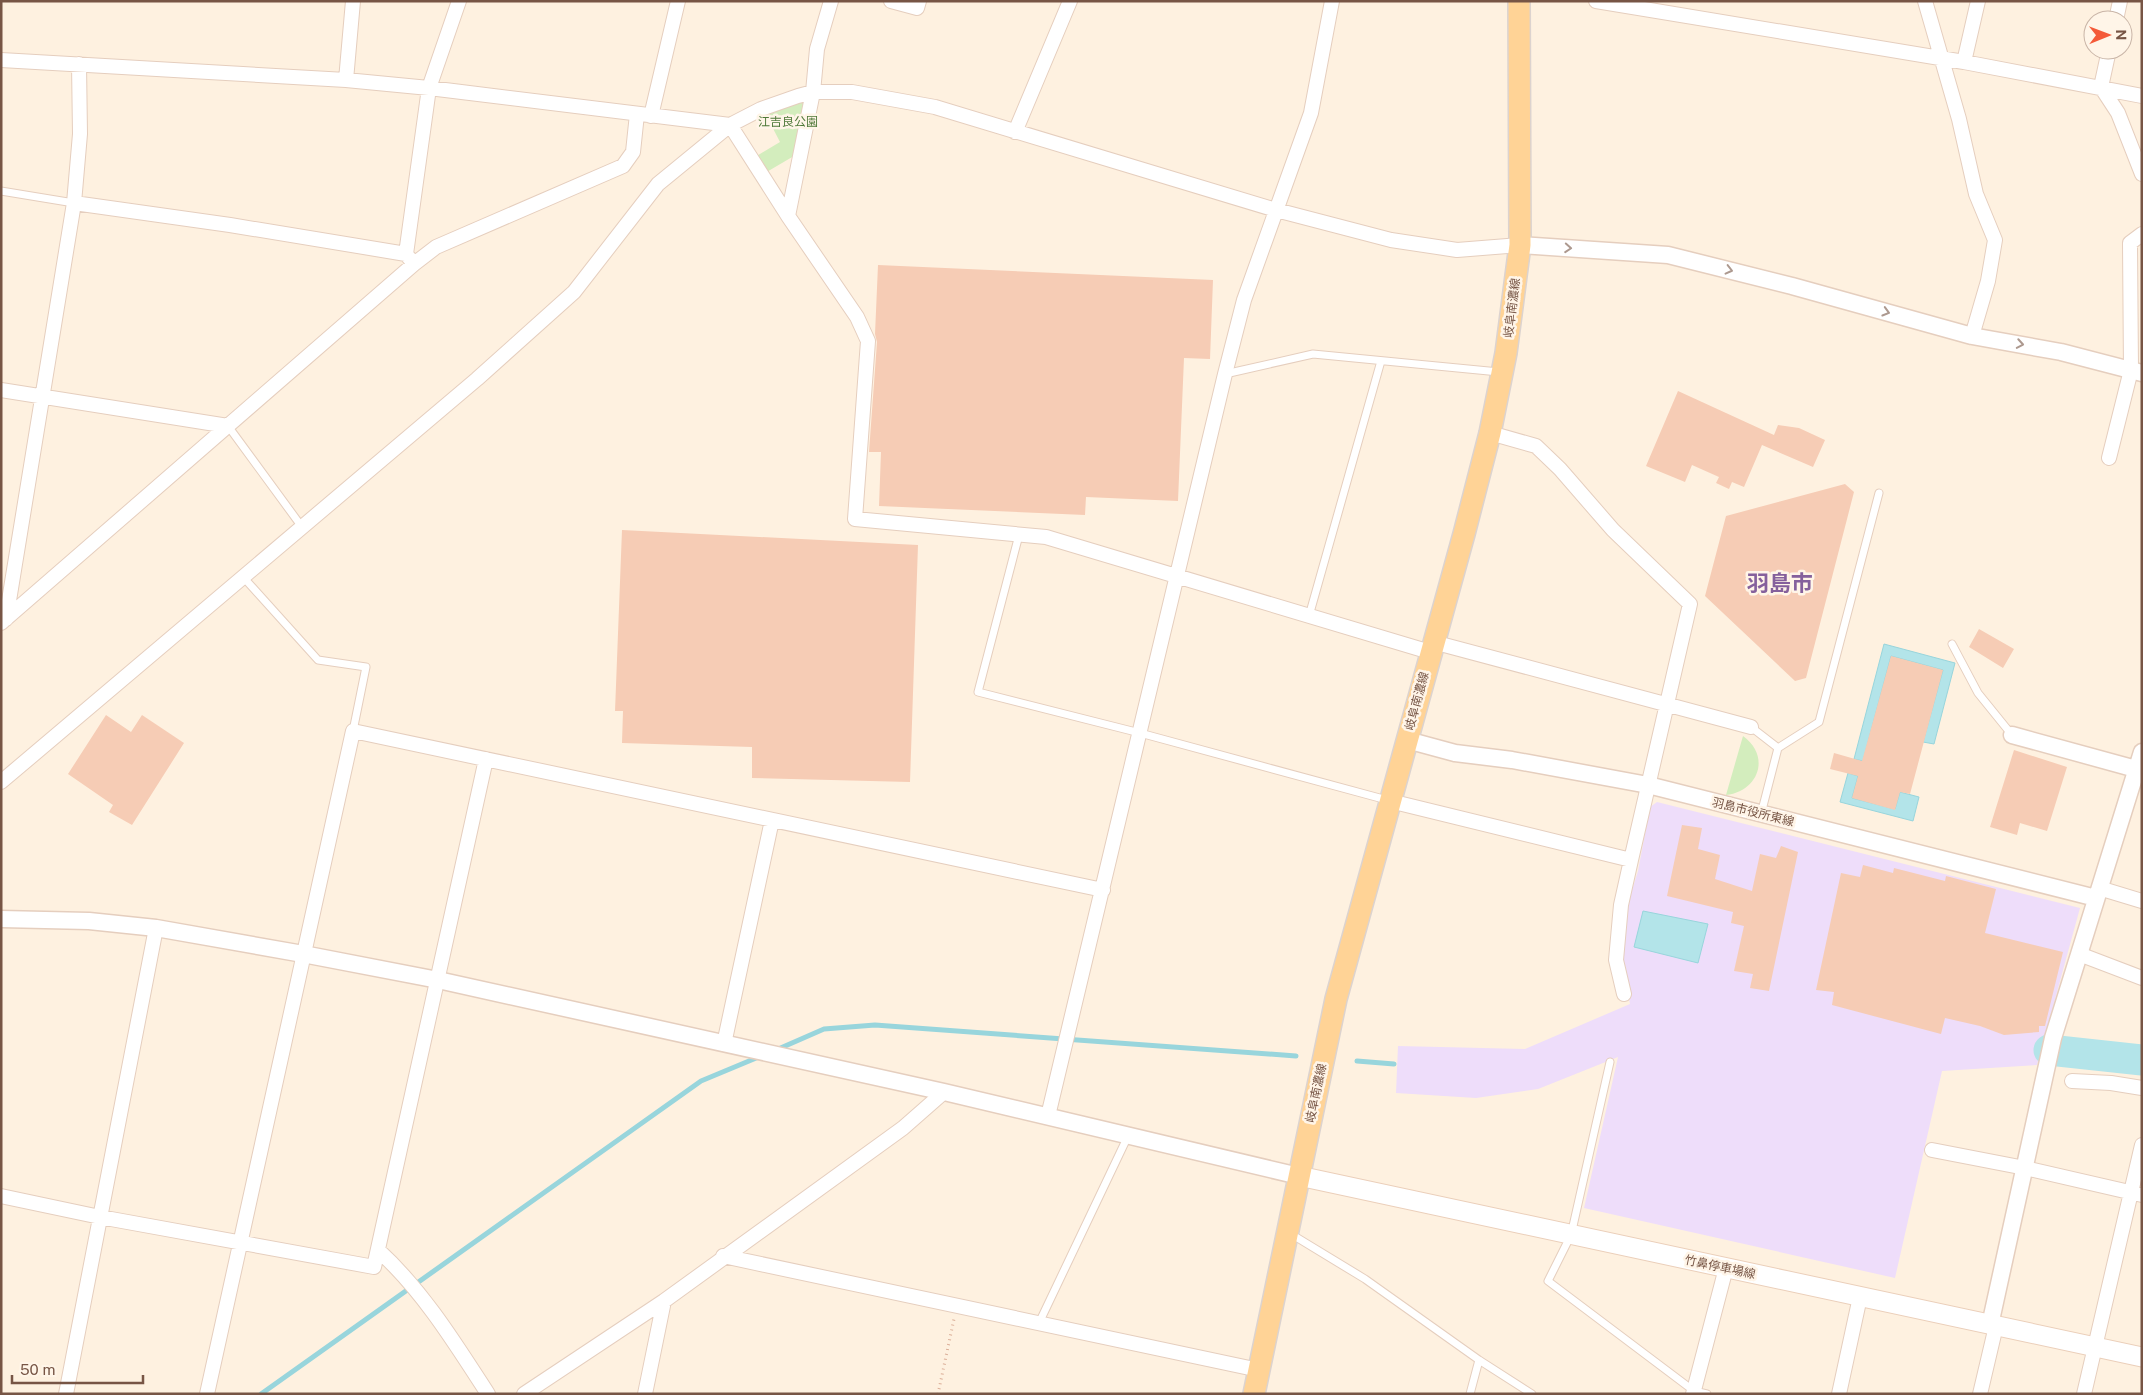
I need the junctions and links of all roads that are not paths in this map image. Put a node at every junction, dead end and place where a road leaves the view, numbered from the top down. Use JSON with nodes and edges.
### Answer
{"nodes":[{"id":1,"x":353,"y":1,"type":"edge"},
{"id":2,"x":459,"y":1,"type":"edge"},
{"id":3,"x":678,"y":1,"type":"edge"},
{"id":4,"x":831,"y":1,"type":"edge"},
{"id":5,"x":891,"y":1,"type":"edge"},
{"id":6,"x":919,"y":1,"type":"edge"},
{"id":7,"x":1070,"y":1,"type":"edge"},
{"id":8,"x":1332,"y":1,"type":"edge"},
{"id":9,"x":1519,"y":1,"type":"edge"},
{"id":10,"x":1596,"y":1,"type":"edge"},
{"id":11,"x":1925,"y":1,"type":"edge"},
{"id":12,"x":1978,"y":1,"type":"edge"},
{"id":13,"x":1942,"y":59,"type":"junction"},
{"id":14,"x":1,"y":60,"type":"edge"},
{"id":15,"x":2107,"y":60,"type":"edge"},
{"id":16,"x":1964,"y":62,"type":"junction"},
{"id":17,"x":79,"y":64,"type":"junction"},
{"id":18,"x":346,"y":80,"type":"junction"},
{"id":19,"x":2101,"y":87,"type":"junction"},
{"id":20,"x":429,"y":88,"type":"junction"},
{"id":21,"x":813,"y":92,"type":"junction"},
{"id":22,"x":2142,"y":96,"type":"edge"},
{"id":23,"x":644,"y":115,"type":"junction"},
{"id":24,"x":730,"y":125,"type":"junction"},
{"id":25,"x":1015,"y":132,"type":"junction"},
{"id":26,"x":2142,"y":174,"type":"edge"},
{"id":27,"x":1,"y":191,"type":"edge"},
{"id":28,"x":74,"y":203,"type":"junction"},
{"id":29,"x":1276,"y":210,"type":"junction"},
{"id":30,"x":788,"y":216,"type":"junction"},
{"id":31,"x":2142,"y":234,"type":"edge"},
{"id":32,"x":1520,"y":245,"type":"junction"},
{"id":33,"x":410,"y":259,"type":"junction"},
{"id":34,"x":1972,"y":336,"type":"junction"},
{"id":35,"x":1381,"y":361,"type":"junction"},
{"id":36,"x":2136,"y":371,"type":"edge"},
{"id":37,"x":1502,"y":372,"type":"junction"},
{"id":38,"x":1225,"y":374,"type":"junction"},
{"id":39,"x":1,"y":390,"type":"edge"},
{"id":40,"x":42,"y":396,"type":"junction"},
{"id":41,"x":228,"y":426,"type":"junction"},
{"id":42,"x":1490,"y":433,"type":"junction"},
{"id":43,"x":2109,"y":458,"type":"dead end"},
{"id":44,"x":1878,"y":493,"type":"dead end"},
{"id":45,"x":302,"y":527,"type":"junction"},
{"id":46,"x":1019,"y":535,"type":"junction"},
{"id":47,"x":1178,"y":576,"type":"junction"},
{"id":48,"x":244,"y":578,"type":"junction"},
{"id":49,"x":1309,"y":616,"type":"junction"},
{"id":50,"x":4,"y":621,"type":"edge"},
{"id":51,"x":1952,"y":644,"type":"dead end"},
{"id":52,"x":1432,"y":647,"type":"junction"},
{"id":53,"x":1668,"y":704,"type":"junction"},
{"id":54,"x":1751,"y":727,"type":"joint"},
{"id":55,"x":353,"y":731,"type":"junction"},
{"id":56,"x":1140,"y":733,"type":"junction"},
{"id":57,"x":2012,"y":735,"type":"joint"},
{"id":58,"x":1407,"y":740,"type":"junction"},
{"id":59,"x":1778,"y":748,"type":"junction"},
{"id":60,"x":2142,"y":752,"type":"edge"},
{"id":61,"x":486,"y":760,"type":"junction"},
{"id":62,"x":2136,"y":769,"type":"junction"},
{"id":63,"x":2,"y":779,"type":"edge"},
{"id":64,"x":1648,"y":785,"type":"junction"},
{"id":65,"x":1390,"y":801,"type":"junction"},
{"id":66,"x":1761,"y":814,"type":"junction"},
{"id":67,"x":772,"y":820,"type":"junction"},
{"id":68,"x":1631,"y":860,"type":"junction"},
{"id":69,"x":1102,"y":890,"type":"junction"},
{"id":70,"x":2097,"y":893,"type":"junction"},
{"id":71,"x":2142,"y":901,"type":"edge"},
{"id":72,"x":1,"y":919,"type":"edge"},
{"id":73,"x":156,"y":928,"type":"junction"},
{"id":74,"x":303,"y":954,"type":"junction"},
{"id":75,"x":2079,"y":954,"type":"junction"},
{"id":76,"x":2142,"y":978,"type":"edge"},
{"id":77,"x":438,"y":980,"type":"junction"},
{"id":78,"x":1624,"y":994,"type":"dead end"},
{"id":79,"x":726,"y":1044,"type":"junction"},
{"id":80,"x":1610,"y":1062,"type":"dead end"},
{"id":81,"x":2072,"y":1082,"type":"dead end"},
{"id":82,"x":2142,"y":1088,"type":"edge"},
{"id":83,"x":944,"y":1092,"type":"junction"},
{"id":84,"x":1048,"y":1116,"type":"junction"},
{"id":85,"x":1128,"y":1135,"type":"junction"},
{"id":86,"x":2142,"y":1145,"type":"edge"},
{"id":87,"x":1932,"y":1150,"type":"dead end"},
{"id":88,"x":2025,"y":1168,"type":"junction"},
{"id":89,"x":1299,"y":1176,"type":"junction"},
{"id":90,"x":2136,"y":1194,"type":"edge"},
{"id":91,"x":1,"y":1196,"type":"edge"},
{"id":92,"x":100,"y":1217,"type":"junction"},
{"id":93,"x":1289,"y":1233,"type":"junction"},
{"id":94,"x":1571,"y":1234,"type":"junction"},
{"id":95,"x":241,"y":1243,"type":"junction"},
{"id":96,"x":378,"y":1250,"type":"junction"},
{"id":97,"x":723,"y":1256,"type":"junction"},
{"id":98,"x":1726,"y":1268,"type":"junction"},
{"id":99,"x":1860,"y":1297,"type":"junction"},
{"id":100,"x":664,"y":1301,"type":"junction"},
{"id":101,"x":1039,"y":1323,"type":"junction"},
{"id":102,"x":1993,"y":1325,"type":"junction"},
{"id":103,"x":2095,"y":1347,"type":"junction"},
{"id":104,"x":2142,"y":1357,"type":"edge"},
{"id":105,"x":1479,"y":1360,"type":"junction"},
{"id":106,"x":1259,"y":1370,"type":"junction"},
{"id":107,"x":1698,"y":1393,"type":"edge"},
{"id":108,"x":66,"y":1394,"type":"edge"},
{"id":109,"x":207,"y":1394,"type":"edge"},
{"id":110,"x":488,"y":1394,"type":"edge"},
{"id":111,"x":524,"y":1394,"type":"edge"},
{"id":112,"x":644,"y":1394,"type":"edge"},
{"id":113,"x":1254,"y":1394,"type":"edge"},
{"id":114,"x":1470,"y":1394,"type":"edge"},
{"id":115,"x":1532,"y":1394,"type":"edge"},
{"id":116,"x":1839,"y":1394,"type":"edge"},
{"id":117,"x":1980,"y":1394,"type":"edge"},
{"id":118,"x":2084,"y":1394,"type":"edge"}],
"edges":[{"from":1,"to":18,"type":"street"},
{"from":2,"to":20,"type":"street"},
{"from":3,"to":23,"type":"street"},
{"from":4,"to":21,"type":"street"},
{"from":5,"to":6,"type":"street"},
{"from":7,"to":25,"type":"street"},
{"from":8,"to":29,"type":"street"},
{"from":9,"to":32,"type":"main road","name":"岐阜南濃線"},
{"from":10,"to":13,"type":"street"},
{"from":11,"to":13,"type":"street"},
{"from":12,"to":16,"type":"street"},
{"from":13,"to":16,"type":"street"},
{"from":13,"to":34,"type":"street"},
{"from":14,"to":17,"type":"street"},
{"from":15,"to":19,"type":"street"},
{"from":16,"to":19,"type":"street"},
{"from":17,"to":18,"type":"street"},
{"from":17,"to":28,"type":"street"},
{"from":18,"to":20,"type":"street"},
{"from":19,"to":22,"type":"street"},
{"from":19,"to":26,"type":"street"},
{"from":20,"to":23,"type":"street"},
{"from":20,"to":33,"type":"street"},
{"from":21,"to":24,"type":"street"},
{"from":21,"to":25,"type":"street"},
{"from":21,"to":30,"type":"street"},
{"from":23,"to":24,"type":"street"},
{"from":23,"to":33,"type":"street"},
{"from":24,"to":30,"type":"street"},
{"from":24,"to":45,"type":"street"},
{"from":25,"to":29,"type":"street"},
{"from":27,"to":28,"type":"lane"},
{"from":28,"to":33,"type":"street"},
{"from":28,"to":40,"type":"street"},
{"from":29,"to":32,"type":"street"},
{"from":29,"to":38,"type":"street"},
{"from":30,"to":46,"type":"street"},
{"from":31,"to":36,"type":"street"},
{"from":32,"to":34,"type":"street","one_way":true},
{"from":32,"to":37,"type":"main road","name":"岐阜南濃線"},
{"from":33,"to":41,"type":"street"},
{"from":34,"to":36,"type":"street","one_way":true},
{"from":35,"to":37,"type":"lane"},
{"from":35,"to":38,"type":"lane"},
{"from":35,"to":49,"type":"lane"},
{"from":36,"to":43,"type":"street"},
{"from":37,"to":42,"type":"main road","name":"岐阜南濃線"},
{"from":38,"to":47,"type":"street"},
{"from":39,"to":40,"type":"street"},
{"from":40,"to":41,"type":"street"},
{"from":40,"to":50,"type":"street"},
{"from":41,"to":45,"type":"lane"},
{"from":41,"to":50,"type":"street"},
{"from":42,"to":52,"type":"main road","name":"岐阜南濃線"},
{"from":42,"to":53,"type":"street"},
{"from":44,"to":59,"type":"lane"},
{"from":45,"to":48,"type":"street"},
{"from":46,"to":47,"type":"street"},
{"from":46,"to":56,"type":"lane"},
{"from":47,"to":49,"type":"street"},
{"from":47,"to":56,"type":"street"},
{"from":48,"to":55,"type":"lane"},
{"from":48,"to":63,"type":"street"},
{"from":49,"to":52,"type":"street"},
{"from":51,"to":57,"type":"lane"},
{"from":52,"to":53,"type":"street"},
{"from":52,"to":58,"type":"main road","name":"岐阜南濃線"},
{"from":53,"to":54,"type":"street"},
{"from":53,"to":64,"type":"street"},
{"from":54,"to":59,"type":"lane"},
{"from":55,"to":61,"type":"street"},
{"from":55,"to":74,"type":"street"},
{"from":56,"to":65,"type":"lane"},
{"from":56,"to":69,"type":"street"},
{"from":57,"to":62,"type":"street"},
{"from":58,"to":64,"type":"street","name":"羽島市役所東線"},
{"from":58,"to":65,"type":"main road","name":"岐阜南濃線"},
{"from":59,"to":66,"type":"lane"},
{"from":60,"to":62,"type":"street"},
{"from":61,"to":67,"type":"street"},
{"from":61,"to":77,"type":"street"},
{"from":62,"to":70,"type":"street"},
{"from":64,"to":66,"type":"street","name":"羽島市役所東線"},
{"from":64,"to":68,"type":"street"},
{"from":65,"to":68,"type":"street"},
{"from":65,"to":89,"type":"main road","name":"岐阜南濃線"},
{"from":66,"to":70,"type":"street","name":"羽島市役所東線"},
{"from":67,"to":69,"type":"street"},
{"from":67,"to":79,"type":"street"},
{"from":68,"to":78,"type":"street"},
{"from":69,"to":84,"type":"street"},
{"from":70,"to":71,"type":"street"},
{"from":70,"to":75,"type":"street"},
{"from":72,"to":73,"type":"street"},
{"from":73,"to":74,"type":"street"},
{"from":73,"to":92,"type":"street"},
{"from":74,"to":77,"type":"street"},
{"from":74,"to":95,"type":"street"},
{"from":75,"to":76,"type":"street"},
{"from":75,"to":88,"type":"street"},
{"from":77,"to":79,"type":"street"},
{"from":77,"to":96,"type":"street"},
{"from":79,"to":83,"type":"street"},
{"from":80,"to":94,"type":"lane"},
{"from":81,"to":82,"type":"street"},
{"from":83,"to":84,"type":"street"},
{"from":83,"to":97,"type":"street"},
{"from":84,"to":85,"type":"street"},
{"from":85,"to":89,"type":"street"},
{"from":85,"to":101,"type":"lane"},
{"from":86,"to":90,"type":"street"},
{"from":87,"to":88,"type":"street"},
{"from":88,"to":90,"type":"street"},
{"from":88,"to":102,"type":"street"},
{"from":89,"to":93,"type":"main road","name":"岐阜南濃線"},
{"from":89,"to":94,"type":"main road","name":"竹鼻停車場線"},
{"from":90,"to":103,"type":"street"},
{"from":91,"to":92,"type":"street"},
{"from":92,"to":95,"type":"street"},
{"from":92,"to":108,"type":"street"},
{"from":93,"to":105,"type":"lane"},
{"from":93,"to":106,"type":"main road","name":"岐阜南濃線"},
{"from":94,"to":98,"type":"main road","name":"竹鼻停車場線"},
{"from":94,"to":107,"type":"lane"},
{"from":95,"to":96,"type":"street"},
{"from":95,"to":109,"type":"street"},
{"from":96,"to":110,"type":"street"},
{"from":97,"to":100,"type":"street"},
{"from":97,"to":101,"type":"street"},
{"from":98,"to":99,"type":"main road","name":"竹鼻停車場線"},
{"from":98,"to":107,"type":"street"},
{"from":99,"to":102,"type":"main road","name":"竹鼻停車場線"},
{"from":99,"to":116,"type":"street"},
{"from":100,"to":111,"type":"street"},
{"from":100,"to":112,"type":"street"},
{"from":101,"to":106,"type":"street"},
{"from":102,"to":103,"type":"main road","name":"竹鼻停車場線"},
{"from":102,"to":117,"type":"street"},
{"from":103,"to":104,"type":"main road","name":"竹鼻停車場線"},
{"from":103,"to":118,"type":"street"},
{"from":105,"to":114,"type":"lane"},
{"from":105,"to":115,"type":"lane"},
{"from":106,"to":113,"type":"main road","name":"岐阜南濃線"}]}
